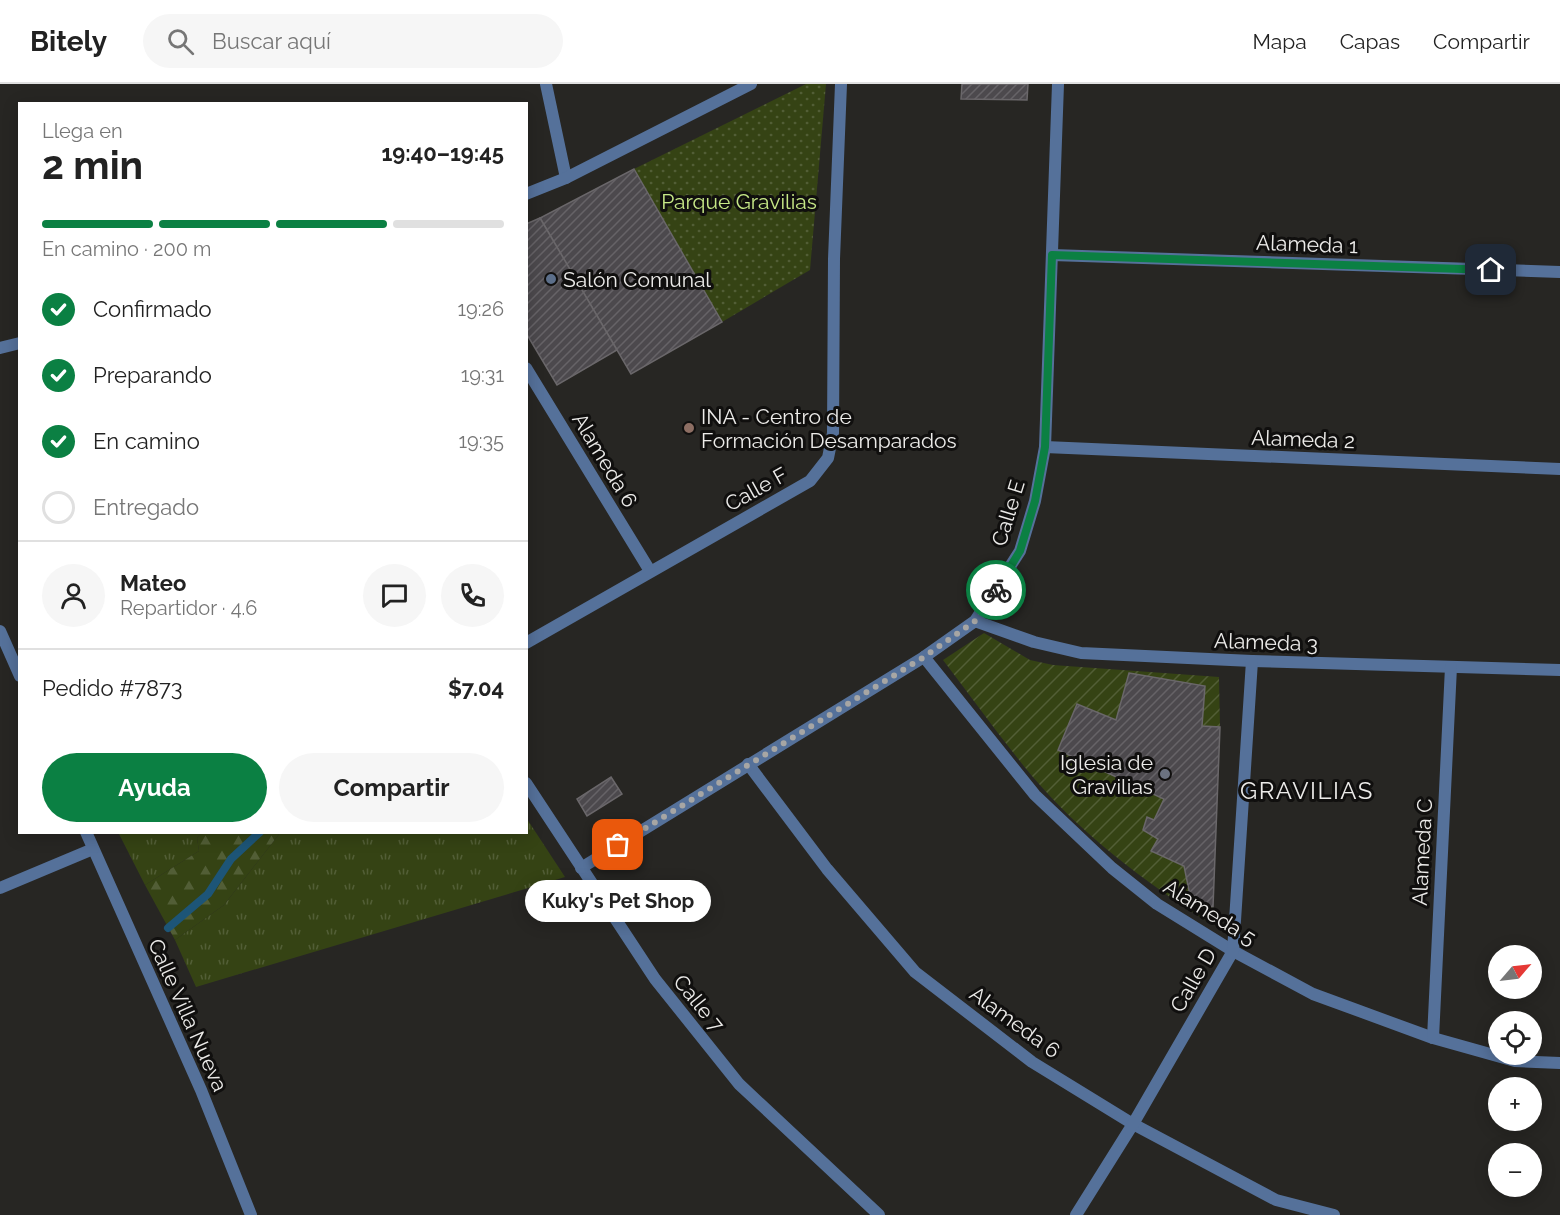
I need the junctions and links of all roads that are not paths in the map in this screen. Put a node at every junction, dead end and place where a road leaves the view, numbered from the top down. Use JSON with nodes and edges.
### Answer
{"nodes":[{"id":1,"x":546,"y":84,"type":"edge"},
{"id":2,"x":751,"y":84,"type":"edge"},
{"id":3,"x":841,"y":84,"type":"edge"},
{"id":4,"x":1058,"y":84,"type":"edge"},
{"id":5,"x":566,"y":178,"type":"junction"},
{"id":6,"x":528,"y":193,"type":"edge"},
{"id":7,"x":1052,"y":255,"type":"junction"},
{"id":8,"x":1560,"y":272,"type":"edge"},
{"id":9,"x":18,"y":344,"type":"edge"},
{"id":10,"x":0,"y":348,"type":"edge"},
{"id":11,"x":528,"y":371,"type":"edge"},
{"id":12,"x":1045,"y":447,"type":"junction"},
{"id":13,"x":1560,"y":469,"type":"edge"},
{"id":14,"x":650,"y":571,"type":"junction"},
{"id":15,"x":975,"y":621,"type":"junction"},
{"id":16,"x":0,"y":632,"type":"edge"},
{"id":17,"x":528,"y":641,"type":"edge"},
{"id":18,"x":924,"y":657,"type":"junction"},
{"id":19,"x":1252,"y":661,"type":"junction"},
{"id":20,"x":1451,"y":667,"type":"junction"},
{"id":21,"x":1560,"y":670,"type":"edge"},
{"id":22,"x":18,"y":672,"type":"edge"},
{"id":23,"x":748,"y":764,"type":"junction"},
{"id":24,"x":528,"y":786,"type":"edge"},
{"id":25,"x":87,"y":834,"type":"edge"},
{"id":26,"x":93,"y":849,"type":"junction"},
{"id":27,"x":580,"y":868,"type":"junction"},
{"id":28,"x":0,"y":888,"type":"edge"},
{"id":29,"x":1233,"y":951,"type":"junction"},
{"id":30,"x":1433,"y":1038,"type":"junction"},
{"id":31,"x":1560,"y":1064,"type":"edge"},
{"id":32,"x":1133,"y":1124,"type":"junction"},
{"id":33,"x":250,"y":1215,"type":"edge"},
{"id":34,"x":878,"y":1215,"type":"edge"},
{"id":35,"x":1076,"y":1215,"type":"edge"},
{"id":36,"x":1334,"y":1215,"type":"edge"}],
"edges":[{"from":1,"to":5,"type":"street"},
{"from":2,"to":5,"type":"street"},
{"from":3,"to":14,"type":"street","name":"Calle F"},
{"from":4,"to":7,"type":"street","name":"Calle E"},
{"from":5,"to":6,"type":"street"},
{"from":7,"to":8,"type":"street","name":"Alameda 1"},
{"from":7,"to":12,"type":"street","name":"Calle E"},
{"from":9,"to":10,"type":"street"},
{"from":11,"to":14,"type":"street","name":"Alameda 6"},
{"from":12,"to":13,"type":"street","name":"Alameda 2"},
{"from":12,"to":15,"type":"street","name":"Calle E"},
{"from":14,"to":17,"type":"street","name":"Calle F"},
{"from":15,"to":18,"type":"street","name":"Calle E"},
{"from":15,"to":19,"type":"street","name":"Alameda 3"},
{"from":16,"to":22,"type":"street"},
{"from":18,"to":23,"type":"street","name":"Calle E"},
{"from":18,"to":29,"type":"street","name":"Alameda 5"},
{"from":19,"to":20,"type":"street","name":"Alameda 3"},
{"from":19,"to":29,"type":"street","name":"Calle D"},
{"from":20,"to":21,"type":"street","name":"Alameda 3"},
{"from":20,"to":30,"type":"street","name":"Alameda C"},
{"from":23,"to":27,"type":"street","name":"Calle E"},
{"from":23,"to":32,"type":"street","name":"Alameda 6"},
{"from":24,"to":27,"type":"street","name":"Calle 7"},
{"from":25,"to":26,"type":"street","name":"Calle Villa Nueva"},
{"from":26,"to":28,"type":"street"},
{"from":26,"to":33,"type":"street","name":"Calle Villa Nueva"},
{"from":27,"to":34,"type":"street","name":"Calle 7"},
{"from":29,"to":30,"type":"street","name":"Alameda 5"},
{"from":29,"to":32,"type":"street","name":"Calle D"},
{"from":30,"to":31,"type":"street","name":"Alameda 5"},
{"from":32,"to":35,"type":"street","name":"Calle D"},
{"from":32,"to":36,"type":"street","name":"Alameda 6"}]}
